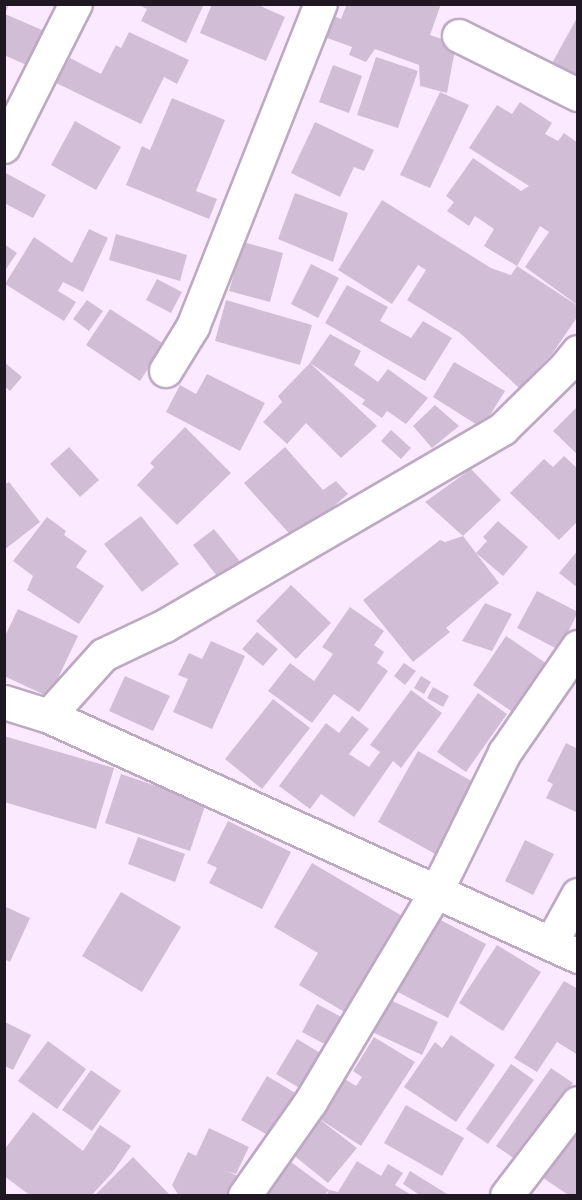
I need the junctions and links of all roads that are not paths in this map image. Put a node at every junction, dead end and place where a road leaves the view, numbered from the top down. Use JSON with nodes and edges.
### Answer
{"nodes":[{"id":1,"x":76,"y":4,"type":"edge"},
{"id":2,"x":321,"y":4,"type":"edge"},
{"id":3,"x":459,"y":36,"type":"dead end"},
{"id":4,"x":578,"y":96,"type":"edge"},
{"id":5,"x":4,"y":147,"type":"edge"},
{"id":6,"x":575,"y":361,"type":"edge"},
{"id":7,"x":166,"y":371,"type":"dead end"},
{"id":8,"x":578,"y":647,"type":"edge"},
{"id":9,"x":4,"y":702,"type":"edge"},
{"id":10,"x":49,"y":716,"type":"junction"},
{"id":11,"x":437,"y":891,"type":"junction"},
{"id":12,"x":578,"y":895,"type":"edge"},
{"id":13,"x":564,"y":950,"type":"edge"},
{"id":14,"x":578,"y":1103,"type":"edge"},
{"id":15,"x":245,"y":1196,"type":"edge"},
{"id":16,"x":507,"y":1196,"type":"edge"}],
"edges":[{"from":1,"to":5,"type":"street"},
{"from":2,"to":7,"type":"street"},
{"from":3,"to":4,"type":"street"},
{"from":6,"to":10,"type":"street"},
{"from":8,"to":11,"type":"street"},
{"from":9,"to":10,"type":"street"},
{"from":10,"to":11,"type":"street"},
{"from":11,"to":13,"type":"street"},
{"from":11,"to":15,"type":"street"},
{"from":12,"to":13,"type":"street"},
{"from":14,"to":16,"type":"street"}]}
